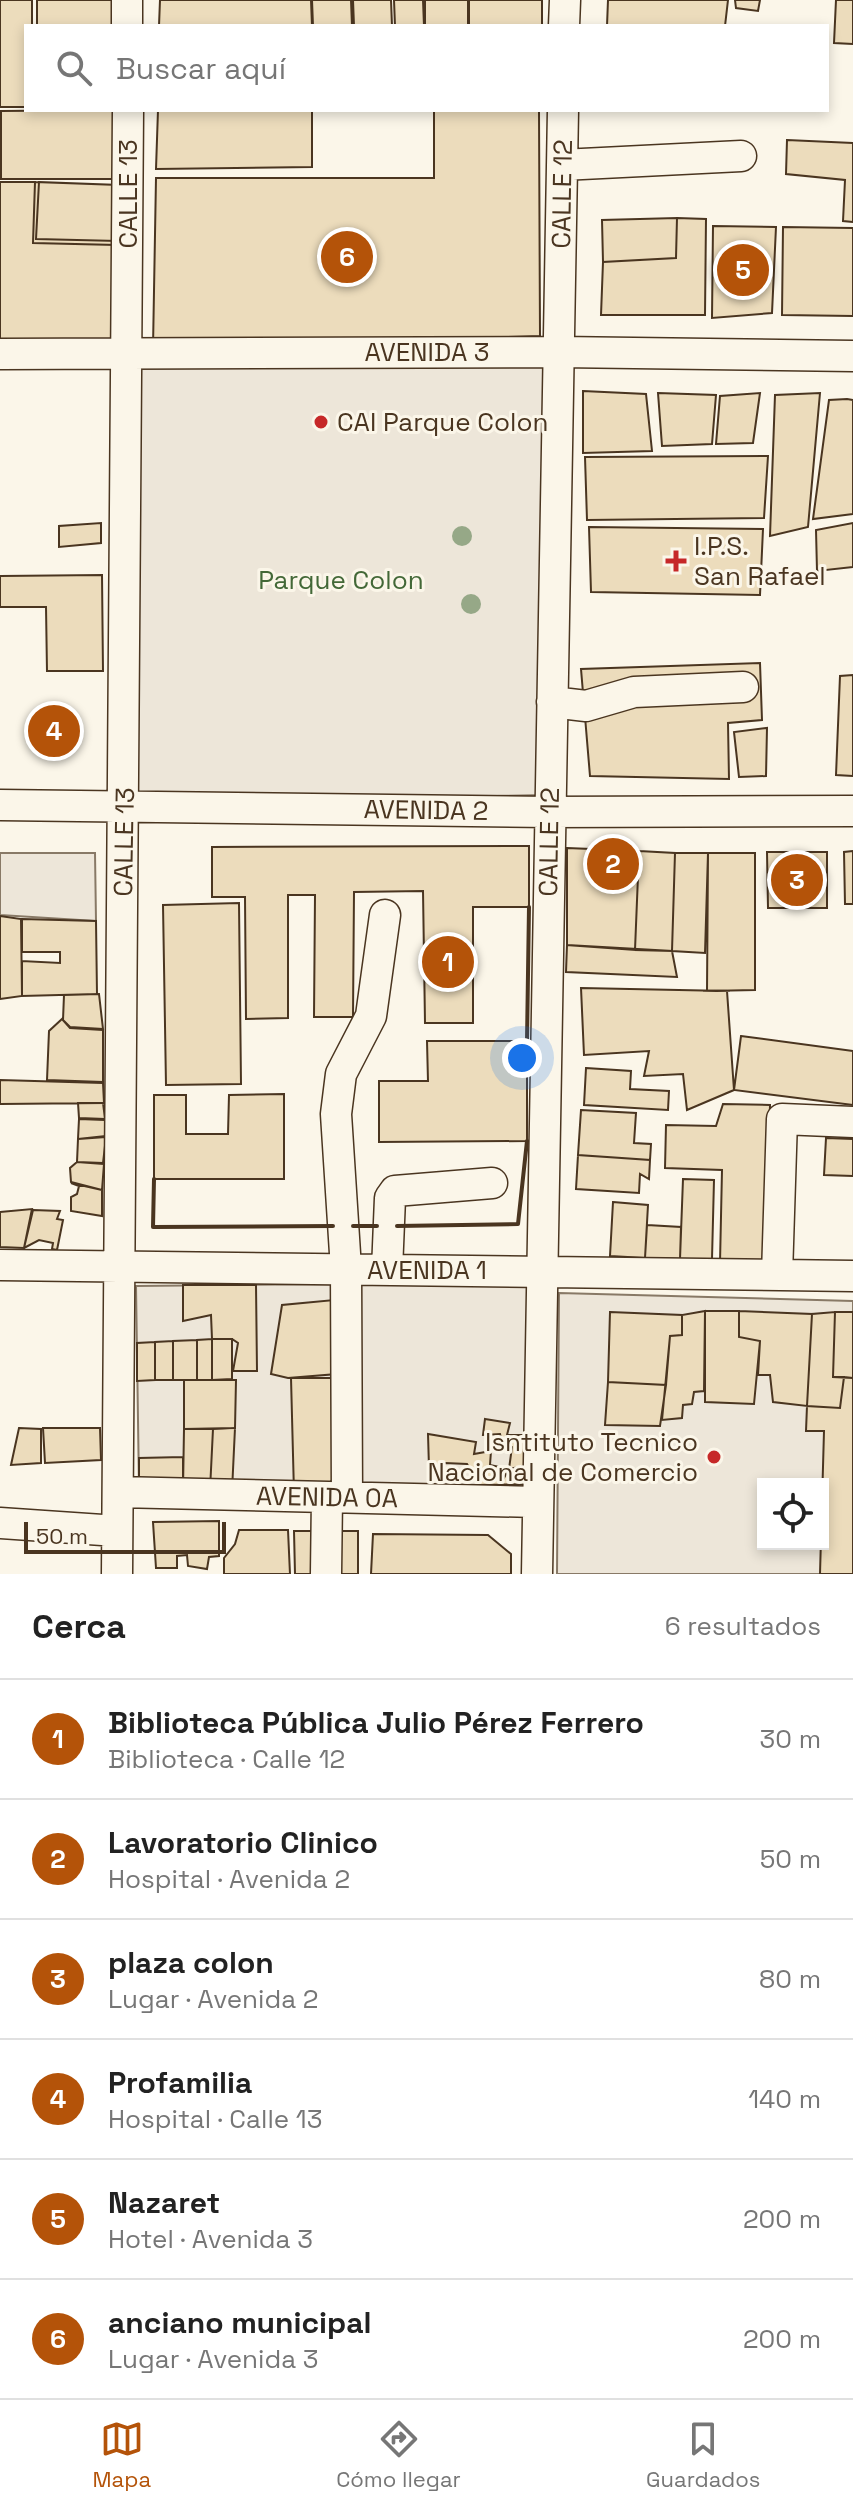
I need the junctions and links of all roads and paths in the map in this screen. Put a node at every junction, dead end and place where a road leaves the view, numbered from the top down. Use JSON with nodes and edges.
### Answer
{"nodes":[{"id":1,"x":127,"y":0,"type":"edge"},
{"id":2,"x":565,"y":0,"type":"edge"},
{"id":3,"x":127,"y":24,"type":"edge"},
{"id":4,"x":564,"y":24,"type":"edge"},
{"id":5,"x":128,"y":112,"type":"edge"},
{"id":6,"x":563,"y":112,"type":"edge"},
{"id":7,"x":741,"y":156,"type":"dead end"},
{"id":8,"x":562,"y":165,"type":"junction"},
{"id":9,"x":560,"y":352,"type":"junction"},
{"id":10,"x":0,"y":354,"type":"edge"},
{"id":11,"x":128,"y":354,"type":"junction"},
{"id":12,"x":853,"y":356,"type":"edge"},
{"id":13,"x":743,"y":687,"type":"dead end"},
{"id":14,"x":552,"y":702,"type":"junction"},
{"id":15,"x":0,"y":805,"type":"edge"},
{"id":16,"x":124,"y":807,"type":"junction"},
{"id":17,"x":853,"y":811,"type":"edge"},
{"id":18,"x":549,"y":812,"type":"junction"},
{"id":19,"x":385,"y":915,"type":"dead end"},
{"id":20,"x":853,"y":1122,"type":"edge"},
{"id":21,"x":492,"y":1183,"type":"dead end"},
{"id":22,"x":0,"y":1265,"type":"edge"},
{"id":23,"x":120,"y":1267,"type":"junction"},
{"id":24,"x":346,"y":1269,"type":"junction"},
{"id":25,"x":387,"y":1270,"type":"junction"},
{"id":26,"x":543,"y":1271,"type":"junction"},
{"id":27,"x":777,"y":1275,"type":"junction"},
{"id":28,"x":853,"y":1276,"type":"edge"},
{"id":29,"x":118,"y":1492,"type":"junction"},
{"id":30,"x":337,"y":1497,"type":"junction"},
{"id":31,"x":536,"y":1502,"type":"junction"},
{"id":32,"x":0,"y":1523,"type":"edge"},
{"id":33,"x":117,"y":1531,"type":"junction"},
{"id":34,"x":117,"y":1574,"type":"edge"},
{"id":35,"x":326,"y":1574,"type":"edge"},
{"id":36,"x":537,"y":1574,"type":"edge"}],
"edges":[{"from":1,"to":3,"type":"street"},
{"from":2,"to":4,"type":"street"},
{"from":5,"to":11,"type":"street","name":"CALLE 13"},
{"from":6,"to":8,"type":"street","name":"CALLE 12"},
{"from":7,"to":8,"type":"street"},
{"from":8,"to":9,"type":"street","name":"CALLE 12"},
{"from":9,"to":11,"type":"street","name":"AVENIDA 3"},
{"from":9,"to":12,"type":"street","name":"AVENIDA 3"},
{"from":9,"to":14,"type":"street","name":"CALLE 12"},
{"from":10,"to":11,"type":"street","name":"AVENIDA 3"},
{"from":11,"to":16,"type":"street","name":"CALLE 13"},
{"from":13,"to":14,"type":"street"},
{"from":14,"to":18,"type":"street","name":"CALLE 12"},
{"from":15,"to":16,"type":"street","name":"AVENIDA 2"},
{"from":16,"to":18,"type":"street","name":"AVENIDA 2"},
{"from":16,"to":23,"type":"street","name":"CALLE 13"},
{"from":17,"to":18,"type":"street","name":"AVENIDA 2"},
{"from":18,"to":26,"type":"street","name":"CALLE 12"},
{"from":19,"to":24,"type":"street"},
{"from":20,"to":27,"type":"street"},
{"from":21,"to":25,"type":"street"},
{"from":22,"to":23,"type":"street","name":"AVENIDA 1"},
{"from":23,"to":24,"type":"street","name":"AVENIDA 1"},
{"from":23,"to":29,"type":"street","name":"CALLE 13"},
{"from":24,"to":25,"type":"street","name":"AVENIDA 1"},
{"from":24,"to":30,"type":"street"},
{"from":25,"to":26,"type":"street","name":"AVENIDA 1"},
{"from":26,"to":27,"type":"street","name":"AVENIDA 1"},
{"from":26,"to":31,"type":"street","name":"CALLE 12"},
{"from":27,"to":28,"type":"street","name":"AVENIDA 1"},
{"from":29,"to":30,"type":"street","name":"AVENIDA 0A"},
{"from":29,"to":33,"type":"street","name":"CALLE 13"},
{"from":30,"to":31,"type":"street","name":"AVENIDA 0A"},
{"from":30,"to":35,"type":"street"},
{"from":31,"to":36,"type":"street","name":"CALLE 12"},
{"from":32,"to":33,"type":"street"},
{"from":33,"to":34,"type":"street","name":"CALLE 13"}]}
